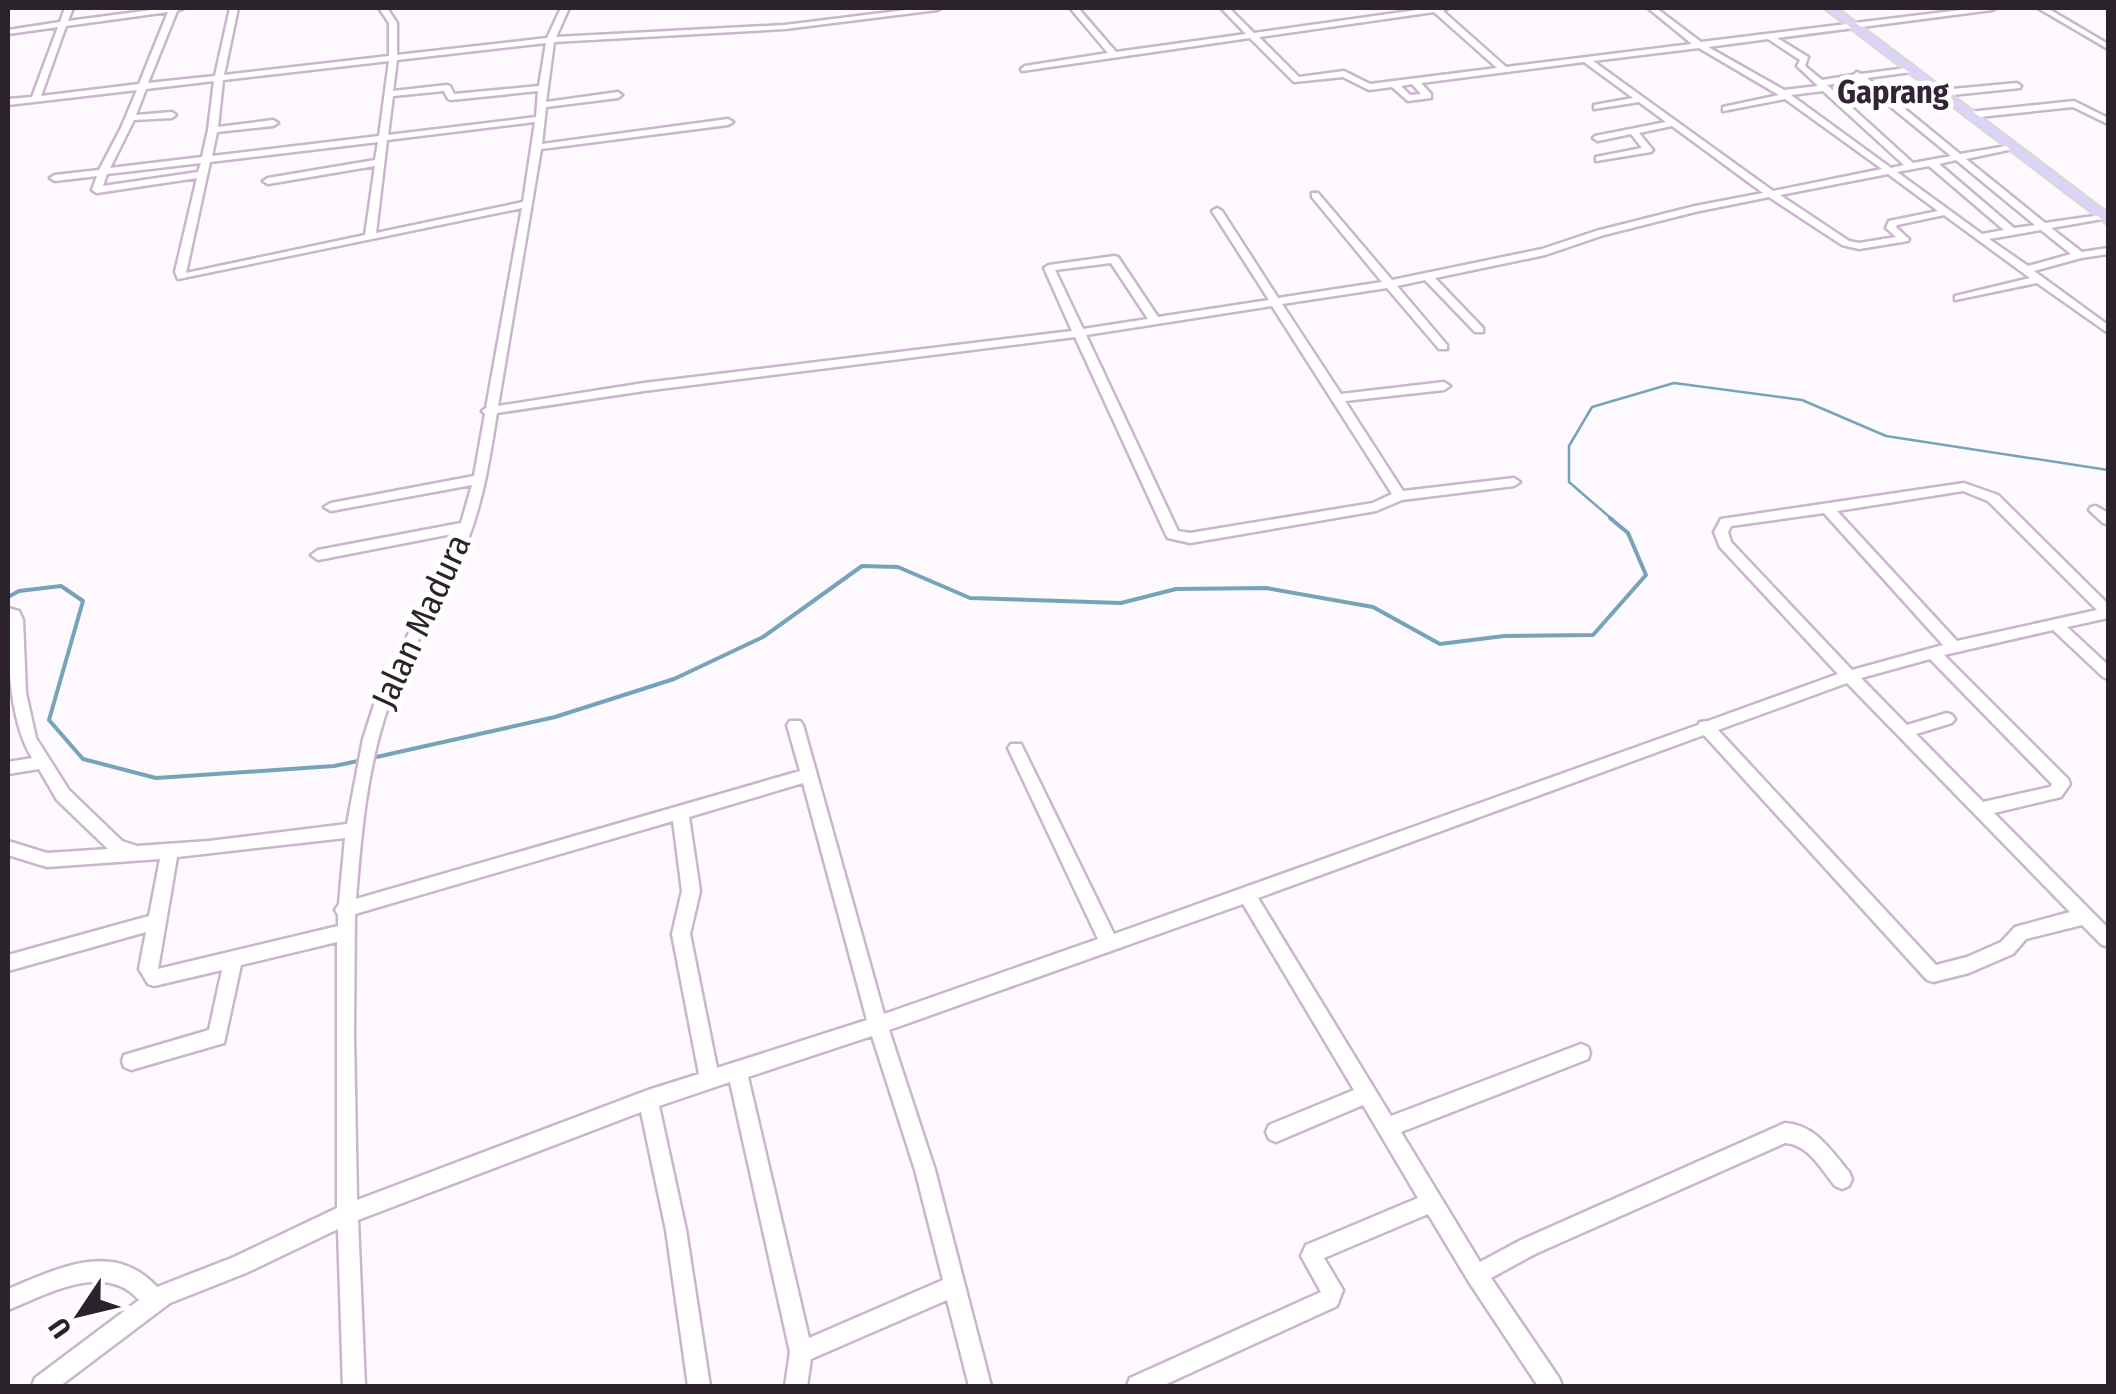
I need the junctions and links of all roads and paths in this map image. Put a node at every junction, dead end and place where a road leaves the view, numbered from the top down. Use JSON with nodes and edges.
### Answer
{"nodes":[{"id":1,"x":69,"y":8,"type":"edge"},
{"id":2,"x":177,"y":8,"type":"edge"},
{"id":3,"x":234,"y":8,"type":"edge"},
{"id":4,"x":384,"y":8,"type":"edge"},
{"id":5,"x":565,"y":8,"type":"edge"},
{"id":6,"x":937,"y":8,"type":"edge"},
{"id":7,"x":1074,"y":8,"type":"edge"},
{"id":8,"x":1225,"y":8,"type":"edge"},
{"id":9,"x":1435,"y":8,"type":"edge"},
{"id":10,"x":1444,"y":8,"type":"edge"},
{"id":11,"x":1652,"y":8,"type":"edge"},
{"id":12,"x":1830,"y":8,"type":"edge"},
{"id":13,"x":1992,"y":8,"type":"edge"},
{"id":14,"x":2042,"y":8,"type":"edge"},
{"id":15,"x":64,"y":25,"type":"junction"},
{"id":16,"x":1852,"y":26,"type":"junction"},
{"id":17,"x":8,"y":32,"type":"edge"},
{"id":18,"x":1253,"y":36,"type":"junction"},
{"id":19,"x":1772,"y":38,"type":"junction"},
{"id":20,"x":552,"y":40,"type":"junction"},
{"id":21,"x":1698,"y":44,"type":"junction"},
{"id":22,"x":2108,"y":46,"type":"edge"},
{"id":23,"x":1114,"y":55,"type":"junction"},
{"id":24,"x":393,"y":59,"type":"junction"},
{"id":25,"x":1586,"y":60,"type":"junction"},
{"id":26,"x":1911,"y":69,"type":"junction"},
{"id":27,"x":1024,"y":70,"type":"dead end"},
{"id":28,"x":1504,"y":70,"type":"junction"},
{"id":29,"x":1857,"y":75,"type":"junction"},
{"id":30,"x":219,"y":79,"type":"junction"},
{"id":31,"x":1414,"y":81,"type":"junction"},
{"id":32,"x":1394,"y":84,"type":"junction"},
{"id":33,"x":1823,"y":85,"type":"junction"},
{"id":34,"x":2017,"y":86,"type":"dead end"},
{"id":35,"x":141,"y":88,"type":"junction"},
{"id":36,"x":545,"y":88,"type":"junction"},
{"id":37,"x":388,"y":94,"type":"junction"},
{"id":38,"x":1785,"y":94,"type":"junction"},
{"id":39,"x":1942,"y":94,"type":"junction"},
{"id":40,"x":618,"y":95,"type":"dead end"},
{"id":41,"x":1642,"y":99,"type":"junction"},
{"id":42,"x":36,"y":100,"type":"junction"},
{"id":43,"x":8,"y":102,"type":"edge"},
{"id":44,"x":1597,"y":107,"type":"dead end"},
{"id":45,"x":2108,"y":108,"type":"edge"},
{"id":46,"x":1726,"y":109,"type":"dead end"},
{"id":47,"x":2089,"y":110,"type":"junction"},
{"id":48,"x":542,"y":112,"type":"junction"},
{"id":49,"x":172,"y":115,"type":"dead end"},
{"id":50,"x":1969,"y":115,"type":"junction"},
{"id":51,"x":130,"y":118,"type":"junction"},
{"id":52,"x":2108,"y":121,"type":"edge"},
{"id":53,"x":728,"y":122,"type":"dead end"},
{"id":54,"x":272,"y":123,"type":"dead end"},
{"id":55,"x":1676,"y":123,"type":"junction"},
{"id":56,"x":213,"y":130,"type":"junction"},
{"id":57,"x":1633,"y":131,"type":"junction"},
{"id":58,"x":304,"y":134,"type":"dead end"},
{"id":59,"x":1598,"y":138,"type":"dead end"},
{"id":60,"x":382,"y":140,"type":"junction"},
{"id":61,"x":537,"y":147,"type":"junction"},
{"id":62,"x":2010,"y":147,"type":"junction"},
{"id":63,"x":300,"y":149,"type":"junction"},
{"id":64,"x":1957,"y":158,"type":"junction"},
{"id":65,"x":1599,"y":159,"type":"dead end"},
{"id":66,"x":204,"y":160,"type":"junction"},
{"id":67,"x":380,"y":162,"type":"junction"},
{"id":68,"x":1932,"y":163,"type":"junction"},
{"id":69,"x":1912,"y":167,"type":"junction"},
{"id":70,"x":1888,"y":170,"type":"junction"},
{"id":71,"x":103,"y":172,"type":"junction"},
{"id":72,"x":200,"y":175,"type":"junction"},
{"id":73,"x":56,"y":178,"type":"dead end"},
{"id":74,"x":268,"y":181,"type":"dead end"},
{"id":75,"x":1771,"y":194,"type":"junction"},
{"id":76,"x":1315,"y":195,"type":"dead end"},
{"id":77,"x":528,"y":204,"type":"junction"},
{"id":78,"x":1217,"y":211,"type":"dead end"},
{"id":79,"x":1946,"y":212,"type":"junction"},
{"id":80,"x":2106,"y":218,"type":"edge"},
{"id":81,"x":2038,"y":225,"type":"junction"},
{"id":82,"x":2010,"y":231,"type":"junction"},
{"id":83,"x":370,"y":238,"type":"junction"},
{"id":84,"x":1980,"y":238,"type":"junction"},
{"id":85,"x":2108,"y":251,"type":"edge"},
{"id":86,"x":2080,"y":255,"type":"junction"},
{"id":87,"x":2027,"y":270,"type":"junction"},
{"id":88,"x":1426,"y":275,"type":"junction"},
{"id":89,"x":2041,"y":280,"type":"junction"},
{"id":90,"x":1388,"y":284,"type":"junction"},
{"id":91,"x":1959,"y":298,"type":"dead end"},
{"id":92,"x":1277,"y":301,"type":"junction"},
{"id":93,"x":1154,"y":319,"type":"junction"},
{"id":94,"x":1480,"y":330,"type":"dead end"},
{"id":95,"x":2108,"y":330,"type":"edge"},
{"id":96,"x":1080,"y":334,"type":"junction"},
{"id":97,"x":1443,"y":346,"type":"dead end"},
{"id":98,"x":1444,"y":386,"type":"dead end"},
{"id":99,"x":1340,"y":398,"type":"junction"},
{"id":100,"x":488,"y":411,"type":"junction"},
{"id":101,"x":480,"y":479,"type":"junction"},
{"id":102,"x":1514,"y":482,"type":"dead end"},
{"id":103,"x":1400,"y":496,"type":"junction"},
{"id":104,"x":331,"y":507,"type":"dead end"},
{"id":105,"x":1827,"y":508,"type":"junction"},
{"id":106,"x":2096,"y":510,"type":"dead end"},
{"id":107,"x":2108,"y":520,"type":"edge"},
{"id":108,"x":466,"y":526,"type":"junction"},
{"id":109,"x":318,"y":555,"type":"dead end"},
{"id":110,"x":8,"y":613,"type":"edge"},
{"id":111,"x":2108,"y":613,"type":"edge"},
{"id":112,"x":2056,"y":625,"type":"junction"},
{"id":113,"x":1954,"y":646,"type":"junction"},
{"id":114,"x":1932,"y":652,"type":"junction"},
{"id":115,"x":2108,"y":673,"type":"edge"},
{"id":116,"x":1849,"y":676,"type":"junction"},
{"id":117,"x":1946,"y":719,"type":"dead end"},
{"id":118,"x":794,"y":725,"type":"dead end"},
{"id":119,"x":1704,"y":726,"type":"junction"},
{"id":120,"x":1904,"y":732,"type":"junction"},
{"id":121,"x":1016,"y":748,"type":"dead end"},
{"id":122,"x":43,"y":762,"type":"junction"},
{"id":123,"x":8,"y":768,"type":"edge"},
{"id":124,"x":806,"y":776,"type":"junction"},
{"id":125,"x":1982,"y":809,"type":"junction"},
{"id":126,"x":680,"y":812,"type":"junction"},
{"id":127,"x":353,"y":830,"type":"junction"},
{"id":128,"x":8,"y":848,"type":"edge"},
{"id":129,"x":170,"y":851,"type":"junction"},
{"id":130,"x":136,"y":853,"type":"junction"},
{"id":131,"x":1247,"y":895,"type":"junction"},
{"id":132,"x":344,"y":910,"type":"junction"},
{"id":133,"x":156,"y":922,"type":"junction"},
{"id":134,"x":2100,"y":927,"type":"edge"},
{"id":135,"x":343,"y":933,"type":"junction"},
{"id":136,"x":1109,"y":942,"type":"junction"},
{"id":137,"x":233,"y":960,"type":"junction"},
{"id":138,"x":8,"y":963,"type":"edge"},
{"id":139,"x":878,"y":1025,"type":"junction"},
{"id":140,"x":1580,"y":1053,"type":"dead end"},
{"id":141,"x":131,"y":1061,"type":"dead end"},
{"id":142,"x":736,"y":1071,"type":"junction"},
{"id":143,"x":710,"y":1081,"type":"junction"},
{"id":144,"x":1368,"y":1094,"type":"junction"},
{"id":145,"x":648,"y":1100,"type":"junction"},
{"id":146,"x":1388,"y":1126,"type":"junction"},
{"id":147,"x":1276,"y":1132,"type":"dead end"},
{"id":148,"x":1842,"y":1179,"type":"dead end"},
{"id":149,"x":1432,"y":1202,"type":"junction"},
{"id":150,"x":346,"y":1214,"type":"junction"},
{"id":151,"x":1476,"y":1275,"type":"junction"},
{"id":152,"x":954,"y":1286,"type":"junction"},
{"id":153,"x":8,"y":1299,"type":"edge"},
{"id":154,"x":154,"y":1300,"type":"junction"},
{"id":155,"x":801,"y":1352,"type":"junction"},
{"id":156,"x":44,"y":1386,"type":"edge"},
{"id":157,"x":354,"y":1386,"type":"edge"},
{"id":158,"x":699,"y":1386,"type":"edge"},
{"id":159,"x":796,"y":1386,"type":"edge"},
{"id":160,"x":980,"y":1386,"type":"edge"},
{"id":161,"x":1138,"y":1386,"type":"edge"},
{"id":162,"x":1550,"y":1386,"type":"edge"}],
"edges":[{"from":1,"to":15,"type":"street"},
{"from":2,"to":15,"type":"street"},
{"from":2,"to":35,"type":"street"},
{"from":3,"to":30,"type":"street"},
{"from":4,"to":24,"type":"street"},
{"from":5,"to":20,"type":"street","name":"Jalan Madura"},
{"from":6,"to":20,"type":"street"},
{"from":7,"to":23,"type":"street"},
{"from":8,"to":18,"type":"street"},
{"from":9,"to":10,"type":"street"},
{"from":9,"to":18,"type":"street"},
{"from":9,"to":28,"type":"street"},
{"from":11,"to":21,"type":"street"},
{"from":12,"to":16,"type":"main road"},
{"from":13,"to":16,"type":"street"},
{"from":14,"to":22,"type":"street"},
{"from":15,"to":17,"type":"street"},
{"from":15,"to":42,"type":"street"},
{"from":16,"to":19,"type":"street"},
{"from":16,"to":26,"type":"main road"},
{"from":18,"to":23,"type":"street"},
{"from":18,"to":32,"type":"street"},
{"from":19,"to":21,"type":"street"},
{"from":19,"to":33,"type":"street"},
{"from":20,"to":24,"type":"street"},
{"from":20,"to":36,"type":"street","name":"Jalan Madura"},
{"from":21,"to":25,"type":"street"},
{"from":21,"to":38,"type":"street"},
{"from":23,"to":27,"type":"street"},
{"from":24,"to":30,"type":"street"},
{"from":24,"to":37,"type":"street"},
{"from":25,"to":28,"type":"street"},
{"from":25,"to":41,"type":"street"},
{"from":26,"to":29,"type":"street"},
{"from":26,"to":39,"type":"main road"},
{"from":28,"to":31,"type":"street"},
{"from":29,"to":33,"type":"street"},
{"from":29,"to":64,"type":"street"},
{"from":30,"to":35,"type":"street"},
{"from":30,"to":56,"type":"street"},
{"from":31,"to":32,"type":"street"},
{"from":31,"to":32,"type":"street"},
{"from":33,"to":38,"type":"street"},
{"from":33,"to":69,"type":"street"},
{"from":34,"to":39,"type":"street"},
{"from":35,"to":42,"type":"street"},
{"from":35,"to":51,"type":"street"},
{"from":36,"to":37,"type":"street"},
{"from":36,"to":48,"type":"street","name":"Jalan Madura"},
{"from":37,"to":60,"type":"street"},
{"from":38,"to":46,"type":"street"},
{"from":38,"to":70,"type":"street"},
{"from":39,"to":50,"type":"main road"},
{"from":40,"to":48,"type":"street"},
{"from":41,"to":44,"type":"street"},
{"from":41,"to":55,"type":"street"},
{"from":42,"to":43,"type":"street"},
{"from":45,"to":47,"type":"street"},
{"from":47,"to":50,"type":"street"},
{"from":47,"to":52,"type":"street"},
{"from":48,"to":60,"type":"street"},
{"from":48,"to":61,"type":"street","name":"Jalan Madura"},
{"from":49,"to":51,"type":"street"},
{"from":50,"to":62,"type":"main road"},
{"from":51,"to":71,"type":"street"},
{"from":53,"to":61,"type":"street"},
{"from":54,"to":56,"type":"street"},
{"from":55,"to":57,"type":"street"},
{"from":55,"to":75,"type":"street"},
{"from":56,"to":66,"type":"street"},
{"from":57,"to":59,"type":"street"},
{"from":57,"to":65,"type":"street"},
{"from":58,"to":63,"type":"street"},
{"from":60,"to":63,"type":"street"},
{"from":60,"to":67,"type":"street"},
{"from":61,"to":77,"type":"street","name":"Jalan Madura"},
{"from":62,"to":64,"type":"street"},
{"from":62,"to":80,"type":"main road"},
{"from":63,"to":66,"type":"street"},
{"from":64,"to":68,"type":"street"},
{"from":64,"to":81,"type":"street"},
{"from":66,"to":71,"type":"street"},
{"from":66,"to":72,"type":"street"},
{"from":67,"to":74,"type":"street"},
{"from":67,"to":83,"type":"street"},
{"from":68,"to":69,"type":"street"},
{"from":68,"to":82,"type":"street"},
{"from":69,"to":70,"type":"street"},
{"from":70,"to":75,"type":"street"},
{"from":70,"to":79,"type":"street"},
{"from":71,"to":72,"type":"street"},
{"from":71,"to":73,"type":"street"},
{"from":72,"to":83,"type":"street"},
{"from":75,"to":79,"type":"street"},
{"from":75,"to":88,"type":"street"},
{"from":76,"to":90,"type":"street"},
{"from":77,"to":83,"type":"street"},
{"from":77,"to":100,"type":"street","name":"Jalan Madura"},
{"from":78,"to":92,"type":"street"},
{"from":79,"to":84,"type":"street"},
{"from":80,"to":81,"type":"street"},
{"from":81,"to":82,"type":"street"},
{"from":81,"to":86,"type":"street"},
{"from":82,"to":84,"type":"street"},
{"from":84,"to":87,"type":"street"},
{"from":85,"to":86,"type":"street"},
{"from":86,"to":87,"type":"street"},
{"from":87,"to":89,"type":"street"},
{"from":88,"to":90,"type":"street"},
{"from":88,"to":94,"type":"street"},
{"from":89,"to":91,"type":"street"},
{"from":89,"to":95,"type":"street"},
{"from":90,"to":92,"type":"street"},
{"from":90,"to":97,"type":"street"},
{"from":92,"to":93,"type":"street"},
{"from":92,"to":99,"type":"street"},
{"from":93,"to":96,"type":"street"},
{"from":93,"to":96,"type":"street"},
{"from":96,"to":100,"type":"street"},
{"from":96,"to":103,"type":"street"},
{"from":98,"to":99,"type":"street"},
{"from":99,"to":103,"type":"street"},
{"from":100,"to":101,"type":"street","name":"Jalan Madura"},
{"from":101,"to":104,"type":"street"},
{"from":101,"to":108,"type":"street","name":"Jalan Madura"},
{"from":102,"to":103,"type":"street"},
{"from":105,"to":111,"type":"street"},
{"from":105,"to":113,"type":"street"},
{"from":105,"to":116,"type":"street"},
{"from":106,"to":107,"type":"street"},
{"from":108,"to":109,"type":"street"},
{"from":108,"to":127,"type":"street","name":"Jalan Madura"},
{"from":110,"to":122,"type":"street"},
{"from":111,"to":112,"type":"street"},
{"from":112,"to":113,"type":"street"},
{"from":112,"to":115,"type":"street"},
{"from":113,"to":114,"type":"street"},
{"from":114,"to":116,"type":"street"},
{"from":114,"to":125,"type":"street"},
{"from":116,"to":119,"type":"street"},
{"from":116,"to":120,"type":"street"},
{"from":117,"to":120,"type":"street"},
{"from":118,"to":124,"type":"street"},
{"from":119,"to":131,"type":"street"},
{"from":119,"to":134,"type":"street"},
{"from":120,"to":125,"type":"street"},
{"from":121,"to":136,"type":"street"},
{"from":122,"to":123,"type":"street"},
{"from":122,"to":130,"type":"street"},
{"from":124,"to":126,"type":"street"},
{"from":124,"to":139,"type":"street"},
{"from":125,"to":134,"type":"street"},
{"from":126,"to":132,"type":"street"},
{"from":126,"to":143,"type":"street"},
{"from":127,"to":129,"type":"street"},
{"from":127,"to":132,"type":"street","name":"Jalan Madura"},
{"from":128,"to":130,"type":"street"},
{"from":129,"to":130,"type":"street"},
{"from":129,"to":133,"type":"street"},
{"from":131,"to":136,"type":"street"},
{"from":131,"to":144,"type":"street"},
{"from":132,"to":135,"type":"street","name":"Jalan Madura"},
{"from":133,"to":137,"type":"street"},
{"from":133,"to":138,"type":"street"},
{"from":135,"to":137,"type":"street"},
{"from":135,"to":150,"type":"street","name":"Jalan Madura"},
{"from":136,"to":139,"type":"street"},
{"from":137,"to":141,"type":"street"},
{"from":139,"to":142,"type":"street"},
{"from":139,"to":152,"type":"street"},
{"from":140,"to":146,"type":"street"},
{"from":142,"to":143,"type":"street"},
{"from":142,"to":155,"type":"street"},
{"from":143,"to":145,"type":"street"},
{"from":144,"to":146,"type":"street"},
{"from":144,"to":147,"type":"street"},
{"from":145,"to":150,"type":"street"},
{"from":145,"to":158,"type":"street"},
{"from":146,"to":149,"type":"street"},
{"from":148,"to":151,"type":"street"},
{"from":149,"to":151,"type":"street"},
{"from":149,"to":161,"type":"street"},
{"from":150,"to":154,"type":"street"},
{"from":150,"to":157,"type":"street","name":"Jalan Madura"},
{"from":151,"to":162,"type":"street"},
{"from":152,"to":155,"type":"street"},
{"from":152,"to":160,"type":"street"},
{"from":153,"to":154,"type":"street"},
{"from":154,"to":156,"type":"street"},
{"from":155,"to":159,"type":"street"}]}
